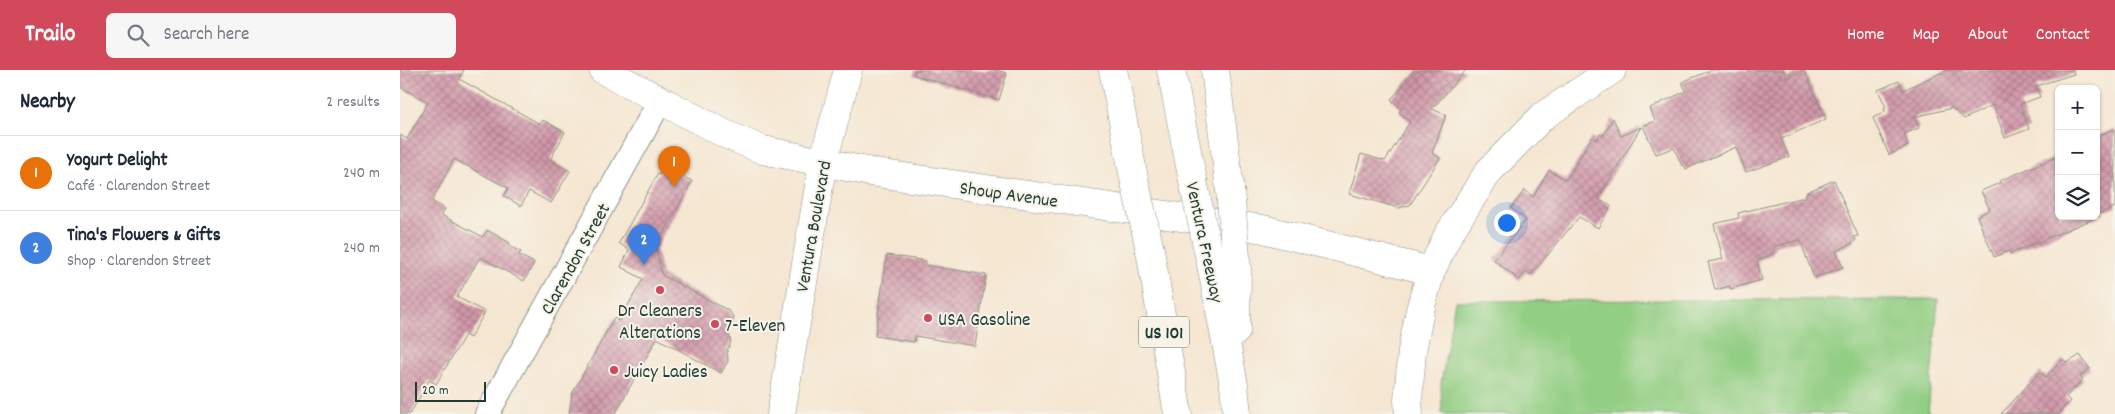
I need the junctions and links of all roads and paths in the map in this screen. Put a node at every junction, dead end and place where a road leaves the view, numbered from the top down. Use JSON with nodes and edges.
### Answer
{"nodes":[{"id":1,"x":603,"y":70,"type":"edge"},
{"id":2,"x":848,"y":70,"type":"edge"},
{"id":3,"x":1113,"y":70,"type":"edge"},
{"id":4,"x":1171,"y":70,"type":"edge"},
{"id":5,"x":1215,"y":70,"type":"edge"},
{"id":6,"x":1612,"y":70,"type":"edge"},
{"id":7,"x":660,"y":101,"type":"junction"},
{"id":8,"x":823,"y":162,"type":"junction"},
{"id":9,"x":1224,"y":268,"type":"junction"},
{"id":10,"x":1431,"y":271,"type":"junction"},
{"id":11,"x":487,"y":414,"type":"edge"},
{"id":12,"x":781,"y":414,"type":"edge"},
{"id":13,"x":1178,"y":414,"type":"edge"},
{"id":14,"x":1237,"y":414,"type":"edge"},
{"id":15,"x":1409,"y":414,"type":"edge"}],
"edges":[{"from":1,"to":7,"type":"main road","name":"Shoup Avenue"},
{"from":2,"to":8,"type":"main road","name":"Ventura Boulevard"},
{"from":3,"to":13,"type":"main road","number":"US 101","bridge":true},
{"from":4,"to":9,"type":"main road","name":"Ventura Freeway","bridge":true},
{"from":5,"to":9,"type":"main road","bridge":true},
{"from":6,"to":10,"type":"main road"},
{"from":7,"to":8,"type":"main road","name":"Shoup Avenue"},
{"from":7,"to":11,"type":"street","name":"Clarendon Street"},
{"from":8,"to":10,"type":"main road","name":"Shoup Avenue"},
{"from":8,"to":12,"type":"main road","name":"Ventura Boulevard"},
{"from":9,"to":14,"type":"main road","name":"Ventura Freeway"},
{"from":10,"to":15,"type":"main road"}]}
